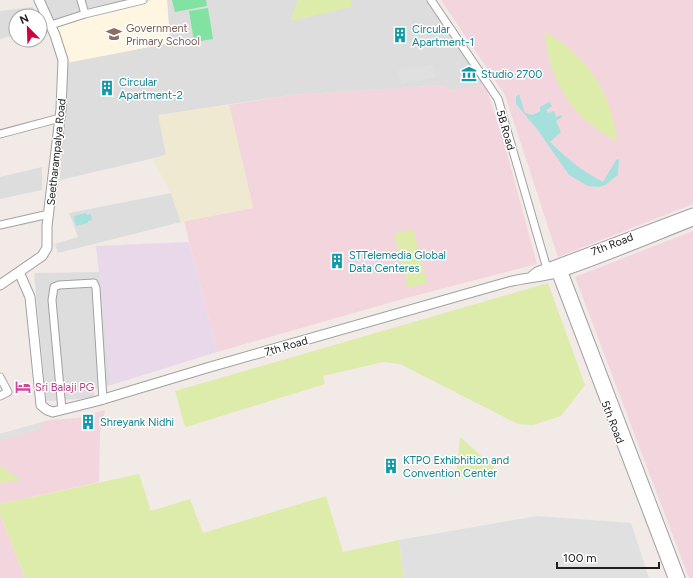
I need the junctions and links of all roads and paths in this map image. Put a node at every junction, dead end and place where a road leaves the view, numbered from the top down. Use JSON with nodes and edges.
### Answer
{"nodes":[{"id":1,"x":39,"y":0,"type":"edge"},
{"id":2,"x":81,"y":0,"type":"edge"},
{"id":3,"x":105,"y":0,"type":"edge"},
{"id":4,"x":431,"y":0,"type":"edge"},
{"id":5,"x":138,"y":1,"type":"edge"},
{"id":6,"x":107,"y":8,"type":"junction"},
{"id":7,"x":85,"y":14,"type":"junction"},
{"id":8,"x":51,"y":25,"type":"junction"},
{"id":9,"x":60,"y":118,"type":"junction"},
{"id":10,"x":0,"y":134,"type":"edge"},
{"id":11,"x":693,"y":213,"type":"edge"},
{"id":12,"x":49,"y":214,"type":"junction"},
{"id":13,"x":693,"y":221,"type":"edge"},
{"id":14,"x":0,"y":225,"type":"edge"},
{"id":15,"x":555,"y":269,"type":"junction"},
{"id":16,"x":19,"y":272,"type":"junction"},
{"id":17,"x":0,"y":285,"type":"edge"},
{"id":18,"x":0,"y":377,"type":"edge"},
{"id":19,"x":0,"y":396,"type":"edge"},
{"id":20,"x":102,"y":400,"type":"junction"},
{"id":21,"x":62,"y":410,"type":"junction"},
{"id":22,"x":635,"y":468,"type":"junction"},
{"id":23,"x":673,"y":578,"type":"edge"},
{"id":24,"x":680,"y":578,"type":"edge"}],
"edges":[{"from":1,"to":8,"type":"street","name":"Seetharampalya Road"},
{"from":2,"to":7,"type":"street"},
{"from":3,"to":6,"type":"street"},
{"from":4,"to":15,"type":"street","name":"5B Road"},
{"from":5,"to":6,"type":"street"},
{"from":6,"to":7,"type":"street"},
{"from":7,"to":8,"type":"street"},
{"from":8,"to":9,"type":"street","name":"Seetharampalya Road"},
{"from":9,"to":10,"type":"street"},
{"from":9,"to":12,"type":"street","name":"Seetharampalya Road"},
{"from":11,"to":15,"type":"street","name":"7th Road"},
{"from":12,"to":14,"type":"street"},
{"from":12,"to":16,"type":"street","name":"Seetharampalya Road"},
{"from":13,"to":15,"type":"street","name":"7th Road"},
{"from":15,"to":20,"type":"street","name":"7th Road"},
{"from":15,"to":22,"type":"street","name":"5th Road"},
{"from":16,"to":17,"type":"street","name":"Seetharampalya Road"},
{"from":16,"to":21,"type":"street","name":"7th Road"},
{"from":18,"to":19,"type":"street"},
{"from":20,"to":21,"type":"street","name":"7th Road"},
{"from":20,"to":21,"type":"street"},
{"from":22,"to":23,"type":"street","name":"5th Road"},
{"from":22,"to":24,"type":"street","name":"5th Road"}]}
